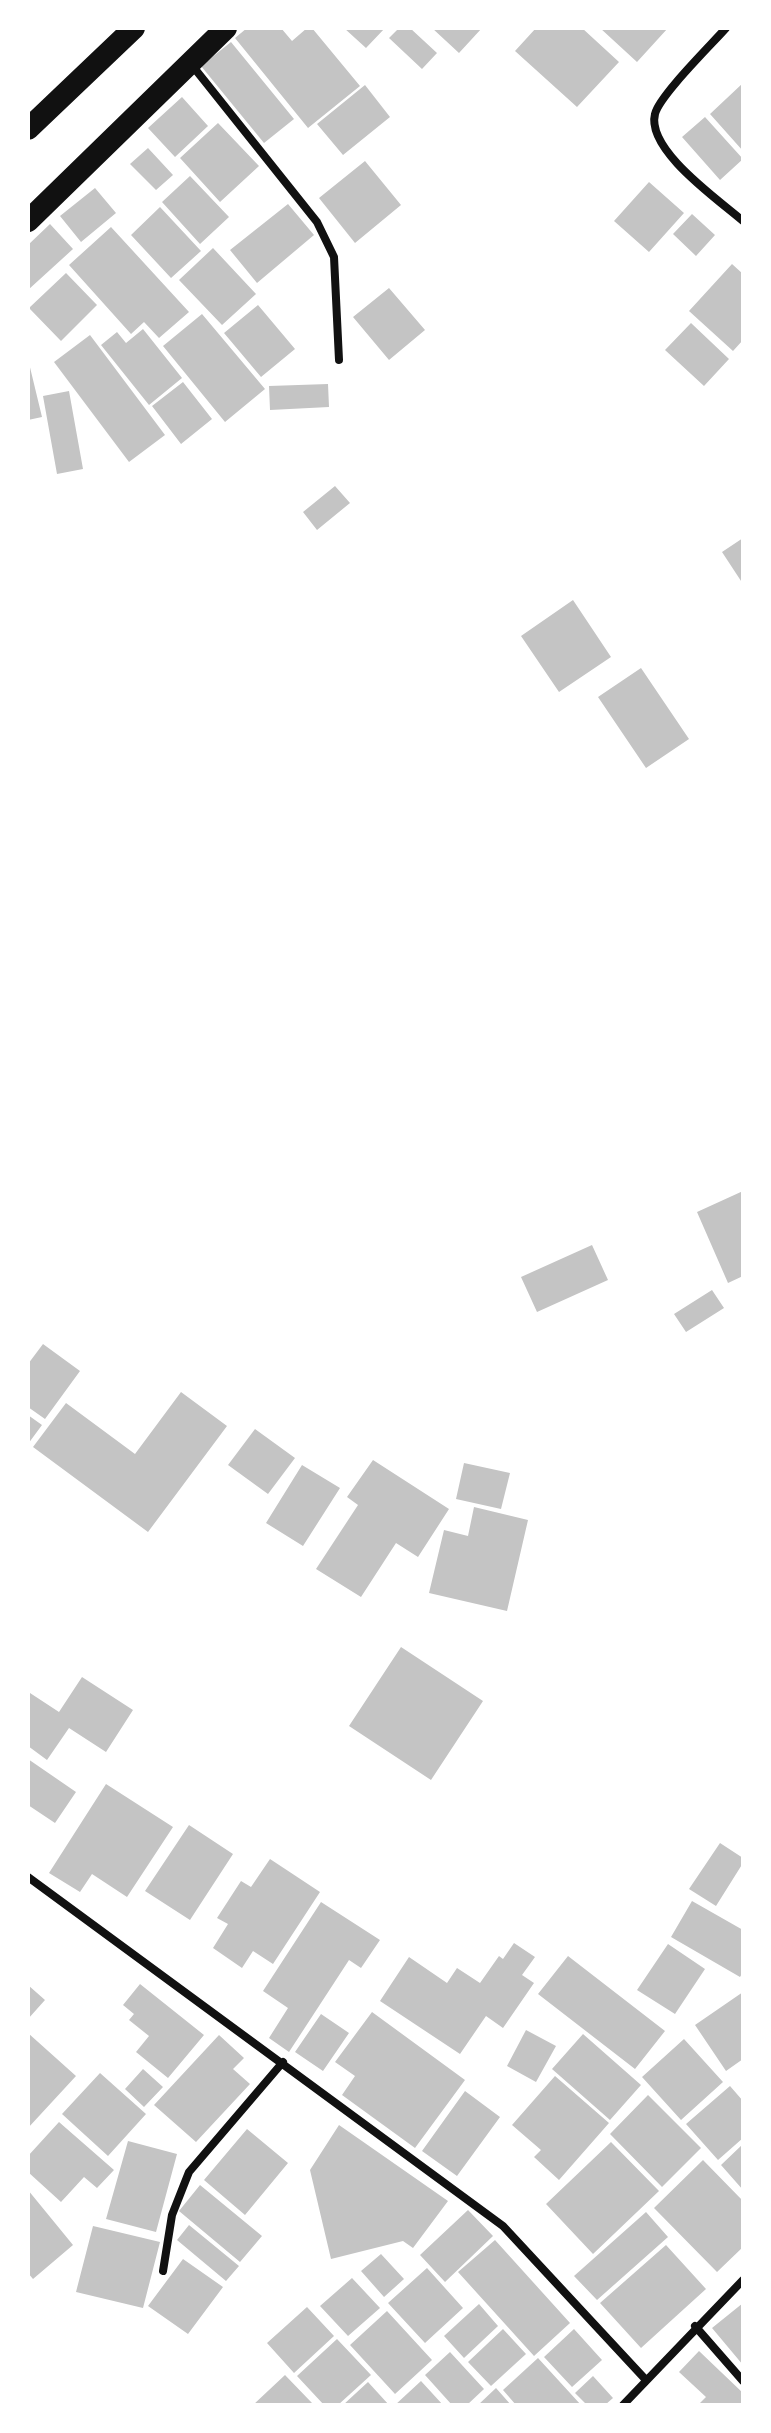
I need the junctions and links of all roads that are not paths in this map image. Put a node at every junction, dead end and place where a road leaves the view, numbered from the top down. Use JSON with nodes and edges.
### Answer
{"nodes":[{"id":1,"x":134,"y":28,"type":"edge"},
{"id":2,"x":226,"y":28,"type":"edge"},
{"id":3,"x":726,"y":28,"type":"edge"},
{"id":4,"x":191,"y":63,"type":"junction"},
{"id":5,"x":28,"y":129,"type":"edge"},
{"id":6,"x":28,"y":221,"type":"edge"},
{"id":7,"x":743,"y":221,"type":"edge"},
{"id":8,"x":339,"y":360,"type":"dead end"},
{"id":9,"x":28,"y":1877,"type":"edge"},
{"id":10,"x":283,"y":2062,"type":"junction"},
{"id":11,"x":163,"y":2271,"type":"dead end"},
{"id":12,"x":743,"y":2280,"type":"edge"},
{"id":13,"x":695,"y":2326,"type":"junction"},
{"id":14,"x":646,"y":2380,"type":"junction"},
{"id":15,"x":743,"y":2381,"type":"edge"},
{"id":16,"x":623,"y":2405,"type":"edge"}],
"edges":[{"from":1,"to":5,"type":"highway"},
{"from":2,"to":4,"type":"highway"},
{"from":3,"to":7,"type":"street"},
{"from":4,"to":6,"type":"highway"},
{"from":4,"to":8,"type":"street"},
{"from":9,"to":10,"type":"street"},
{"from":10,"to":11,"type":"street"},
{"from":10,"to":14,"type":"street"},
{"from":12,"to":13,"type":"street"},
{"from":13,"to":14,"type":"street"},
{"from":13,"to":15,"type":"street"},
{"from":14,"to":16,"type":"street"}]}
